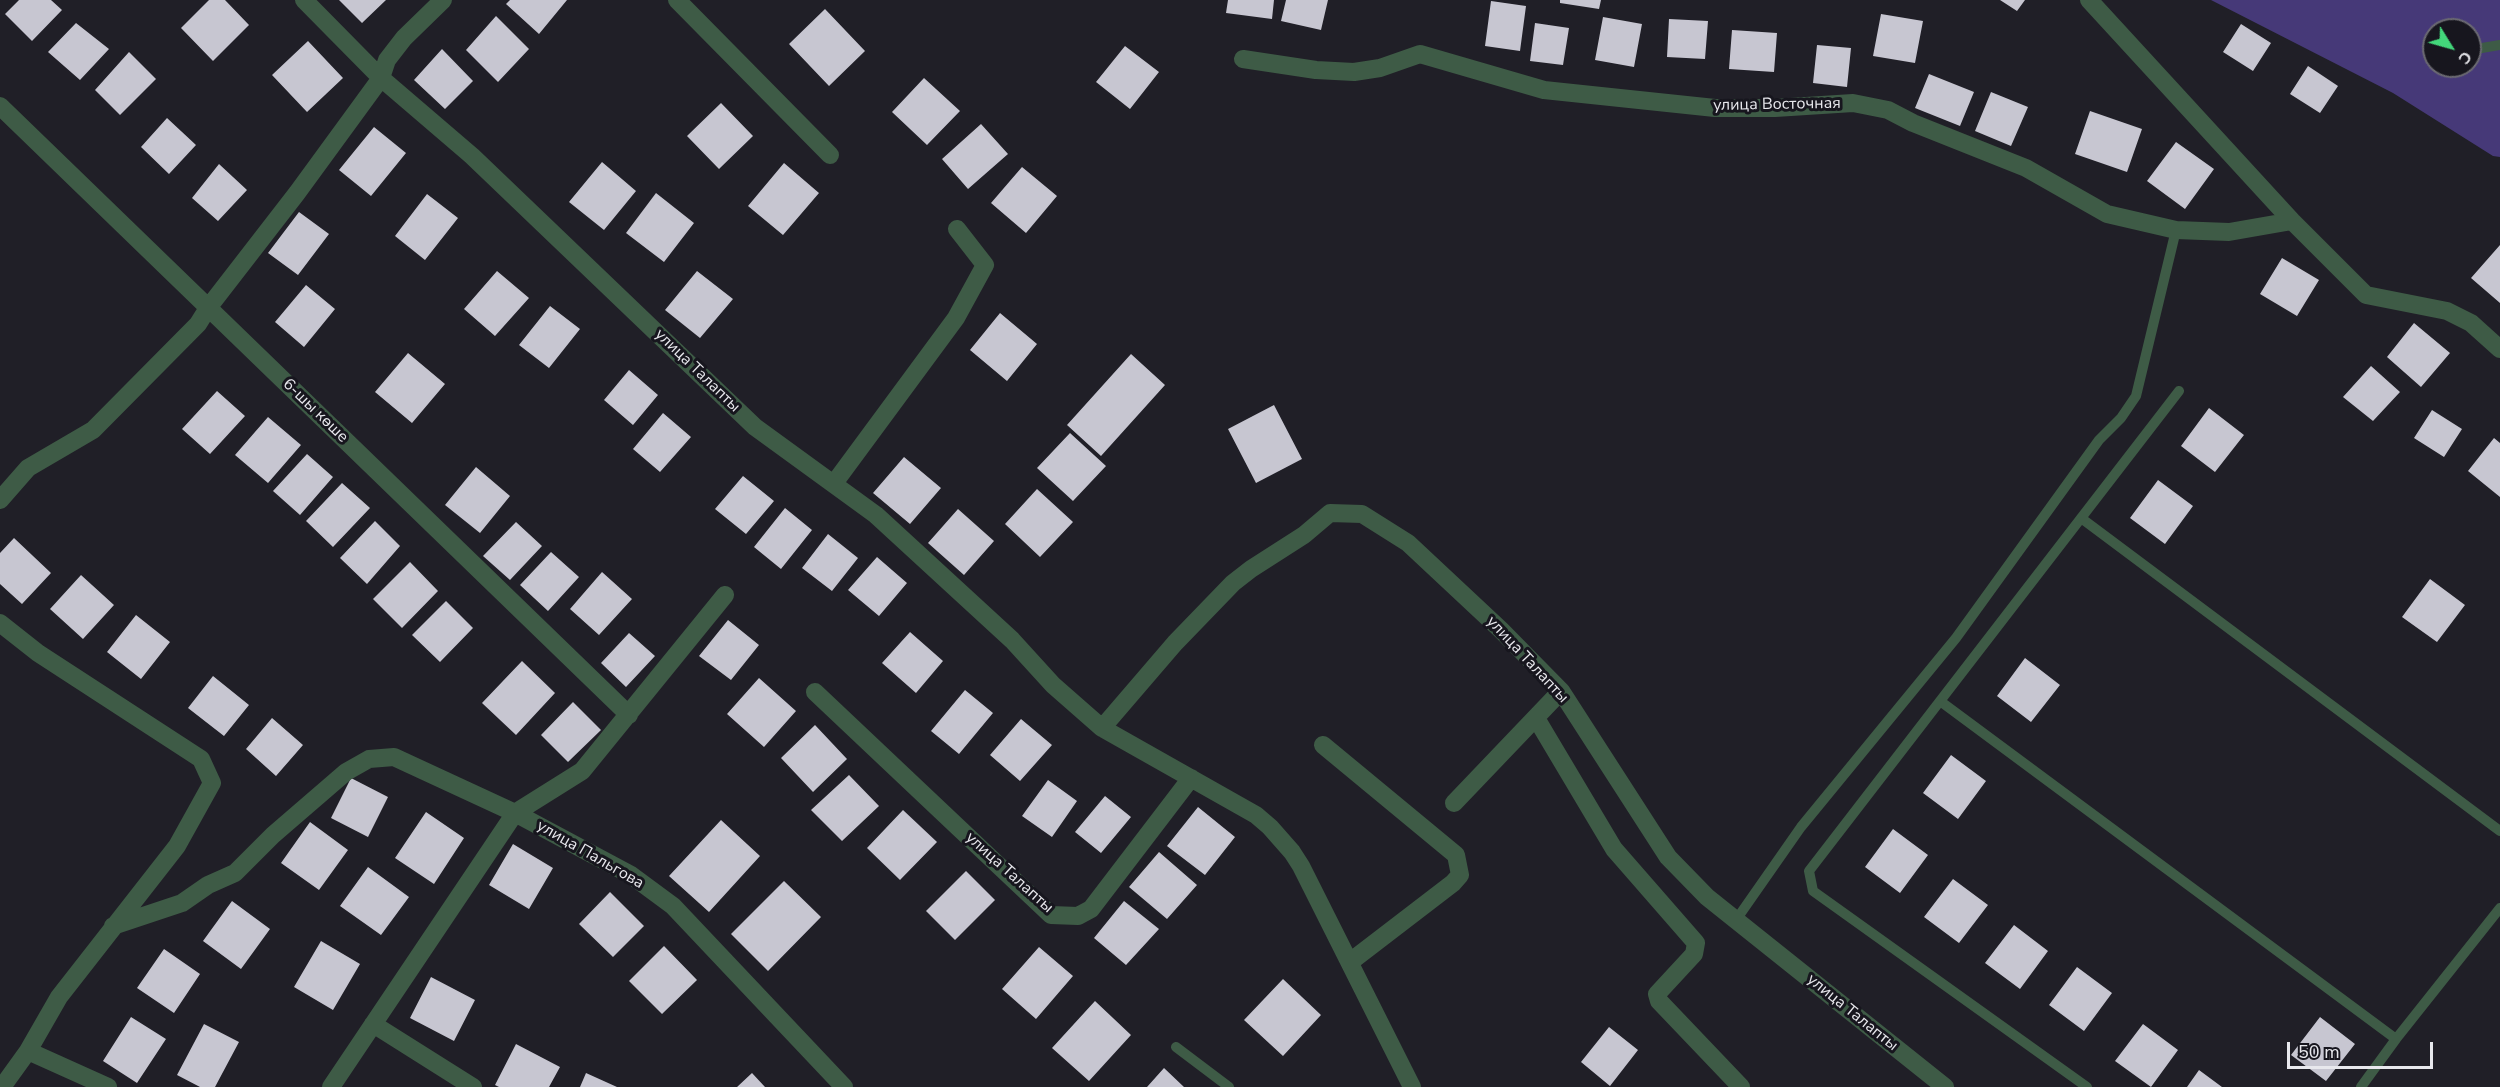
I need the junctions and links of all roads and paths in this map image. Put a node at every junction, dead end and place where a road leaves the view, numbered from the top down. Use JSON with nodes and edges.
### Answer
{"nodes":[{"id":1,"x":304,"y":0,"type":"edge"},
{"id":2,"x":443,"y":0,"type":"edge"},
{"id":3,"x":677,"y":0,"type":"edge"},
{"id":4,"x":2089,"y":0,"type":"edge"},
{"id":5,"x":2500,"y":45,"type":"edge"},
{"id":6,"x":2482,"y":48,"type":"edge"},
{"id":7,"x":1243,"y":59,"type":"dead end"},
{"id":8,"x":381,"y":78,"type":"junction"},
{"id":9,"x":0,"y":106,"type":"edge"},
{"id":10,"x":830,"y":155,"type":"dead end"},
{"id":11,"x":2292,"y":221,"type":"junction"},
{"id":12,"x":957,"y":229,"type":"dead end"},
{"id":13,"x":2176,"y":230,"type":"junction"},
{"id":14,"x":208,"y":308,"type":"junction"},
{"id":15,"x":2500,"y":350,"type":"edge"},
{"id":16,"x":2179,"y":391,"type":"dead end"},
{"id":17,"x":835,"y":482,"type":"junction"},
{"id":18,"x":0,"y":500,"type":"edge"},
{"id":19,"x":2081,"y":518,"type":"junction"},
{"id":20,"x":725,"y":595,"type":"dead end"},
{"id":21,"x":0,"y":623,"type":"edge"},
{"id":22,"x":814,"y":692,"type":"dead end"},
{"id":23,"x":1561,"y":692,"type":"junction"},
{"id":24,"x":1940,"y":701,"type":"junction"},
{"id":25,"x":629,"y":715,"type":"junction"},
{"id":26,"x":1536,"y":718,"type":"junction"},
{"id":27,"x":1102,"y":728,"type":"junction"},
{"id":28,"x":1323,"y":745,"type":"dead end"},
{"id":29,"x":1191,"y":778,"type":"junction"},
{"id":30,"x":1454,"y":803,"type":"dead end"},
{"id":31,"x":515,"y":813,"type":"junction"},
{"id":32,"x":2500,"y":831,"type":"edge"},
{"id":33,"x":2500,"y":908,"type":"edge"},
{"id":34,"x":1736,"y":920,"type":"junction"},
{"id":35,"x":113,"y":926,"type":"junction"},
{"id":36,"x":1350,"y":962,"type":"junction"},
{"id":37,"x":373,"y":1024,"type":"junction"},
{"id":38,"x":2396,"y":1040,"type":"junction"},
{"id":39,"x":1176,"y":1047,"type":"dead end"},
{"id":40,"x":28,"y":1051,"type":"junction"},
{"id":41,"x":2,"y":1087,"type":"edge"},
{"id":42,"x":108,"y":1087,"type":"edge"},
{"id":43,"x":331,"y":1087,"type":"edge"},
{"id":44,"x":473,"y":1087,"type":"edge"},
{"id":45,"x":844,"y":1087,"type":"edge"},
{"id":46,"x":1229,"y":1087,"type":"edge"},
{"id":47,"x":1412,"y":1087,"type":"edge"},
{"id":48,"x":1741,"y":1087,"type":"edge"},
{"id":49,"x":1945,"y":1087,"type":"edge"},
{"id":50,"x":2087,"y":1087,"type":"edge"},
{"id":51,"x":2361,"y":1087,"type":"edge"}],
"edges":[{"from":1,"to":8,"type":"street","name":"улица Талапты"},
{"from":2,"to":8,"type":"street"},
{"from":3,"to":10,"type":"street"},
{"from":4,"to":11,"type":"street"},
{"from":5,"to":6,"type":"lane"},
{"from":7,"to":13,"type":"street","name":"улица Восточная"},
{"from":8,"to":14,"type":"street"},
{"from":8,"to":17,"type":"street","name":"улица Талапты"},
{"from":9,"to":14,"type":"street","name":"6-шы көше"},
{"from":11,"to":13,"type":"street","name":"улица Восточная"},
{"from":11,"to":15,"type":"street"},
{"from":12,"to":17,"type":"street"},
{"from":13,"to":34,"type":"lane"},
{"from":14,"to":18,"type":"street"},
{"from":14,"to":25,"type":"street","name":"6-шы көше"},
{"from":16,"to":19,"type":"lane"},
{"from":17,"to":27,"type":"street","name":"улица Талапты"},
{"from":19,"to":24,"type":"lane"},
{"from":19,"to":32,"type":"lane"},
{"from":20,"to":25,"type":"street","name":"улица Пальгова"},
{"from":21,"to":35,"type":"street"},
{"from":22,"to":29,"type":"street","name":"улица Талапты"},
{"from":23,"to":26,"type":"street"},
{"from":23,"to":27,"type":"street","name":"улица Талапты"},
{"from":23,"to":34,"type":"street","name":"улица Талапты"},
{"from":24,"to":38,"type":"lane"},
{"from":24,"to":50,"type":"lane"},
{"from":25,"to":31,"type":"street","name":"улица Пальгова"},
{"from":26,"to":30,"type":"street"},
{"from":26,"to":48,"type":"street"},
{"from":27,"to":29,"type":"street","name":"улица Талапты"},
{"from":28,"to":36,"type":"street"},
{"from":29,"to":36,"type":"street","name":"улица Талапты"},
{"from":31,"to":35,"type":"street"},
{"from":31,"to":37,"type":"street"},
{"from":31,"to":45,"type":"street","name":"улица Пальгова"},
{"from":33,"to":38,"type":"lane"},
{"from":34,"to":49,"type":"street","name":"улица Талапты"},
{"from":35,"to":40,"type":"street"},
{"from":36,"to":47,"type":"street","name":"улица Талапты"},
{"from":37,"to":43,"type":"street"},
{"from":37,"to":44,"type":"street"},
{"from":38,"to":51,"type":"lane"},
{"from":39,"to":46,"type":"lane"},
{"from":40,"to":41,"type":"street"},
{"from":40,"to":42,"type":"street"}]}
